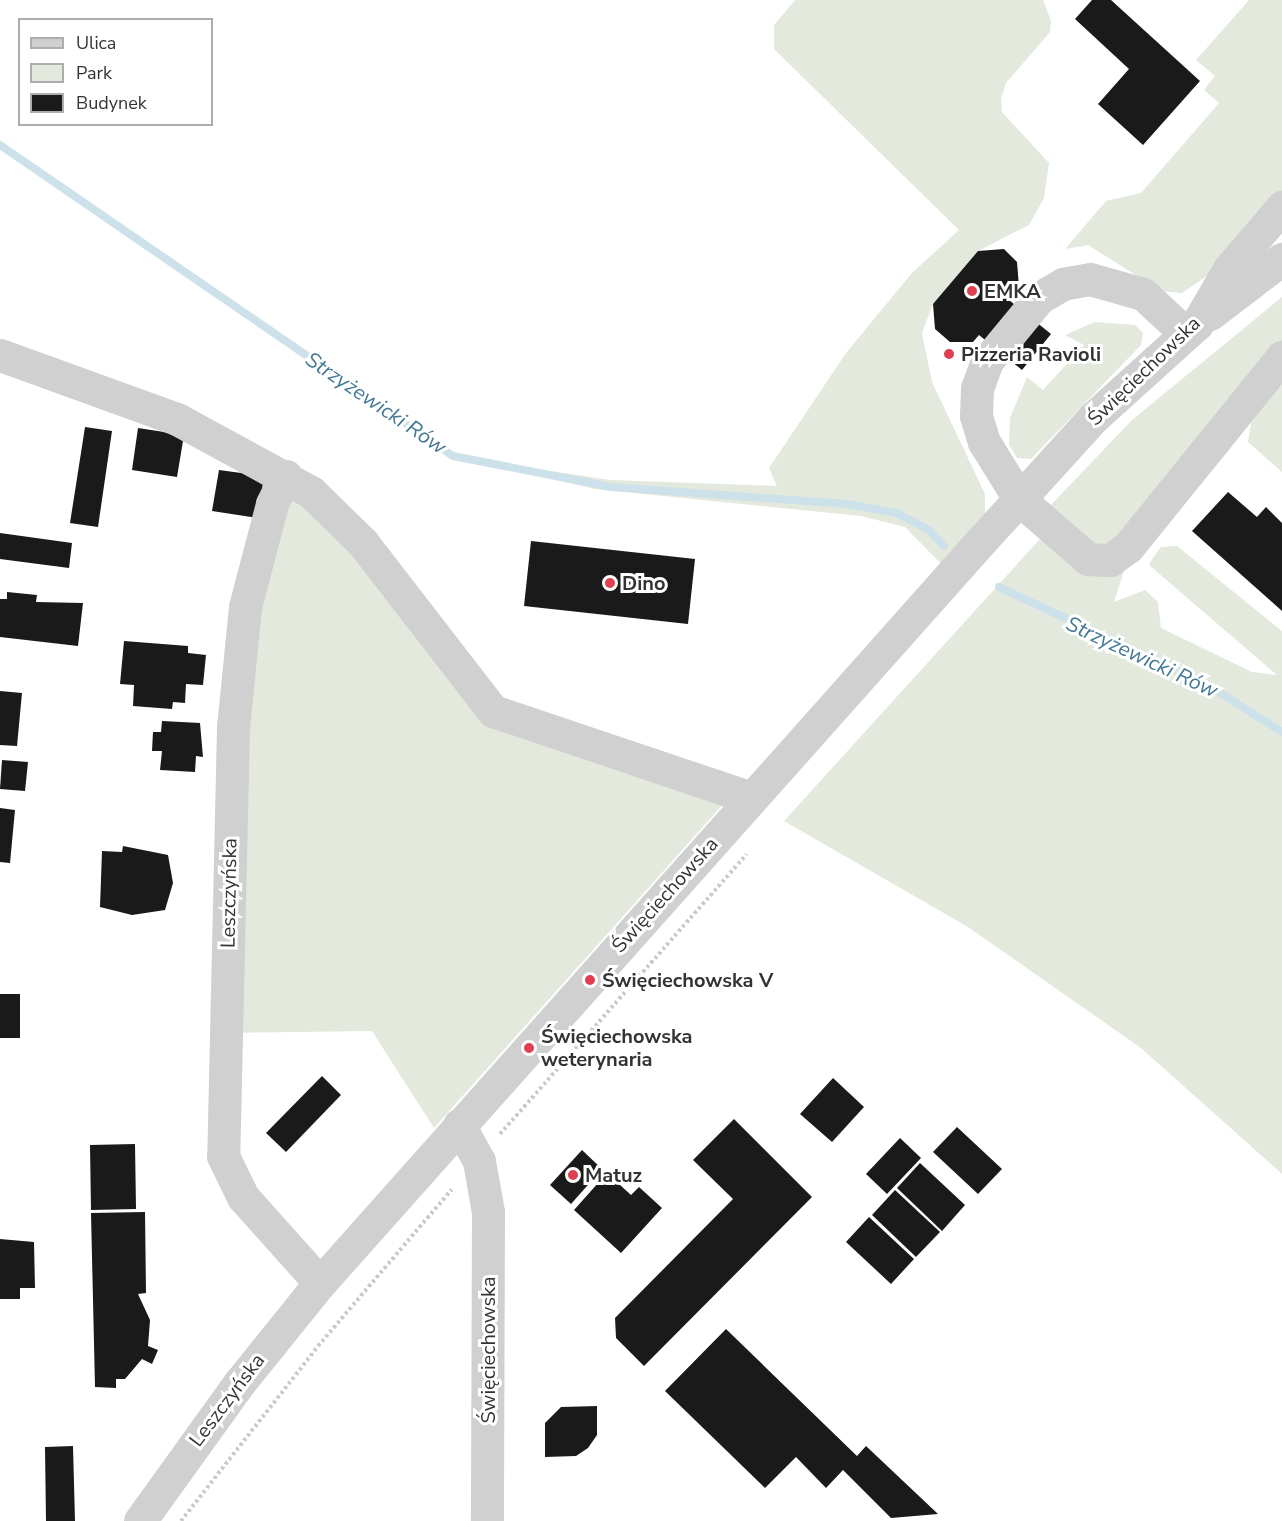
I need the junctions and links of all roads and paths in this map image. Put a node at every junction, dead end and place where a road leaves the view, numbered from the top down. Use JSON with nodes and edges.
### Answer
{"nodes":[{"id":1,"x":1282,"y":207,"type":"edge"},
{"id":2,"x":1282,"y":259,"type":"edge"},
{"id":3,"x":1191,"y":329,"type":"junction"},
{"id":4,"x":0,"y":355,"type":"edge"},
{"id":5,"x":1282,"y":357,"type":"edge"},
{"id":6,"x":286,"y":476,"type":"junction"},
{"id":7,"x":1020,"y":500,"type":"junction"},
{"id":8,"x":751,"y":798,"type":"junction"},
{"id":9,"x":751,"y":849,"type":"dead end"},
{"id":10,"x":459,"y":1125,"type":"junction"},
{"id":11,"x":479,"y":1161,"type":"junction"},
{"id":12,"x":320,"y":1283,"type":"junction"},
{"id":13,"x":140,"y":1521,"type":"edge"},
{"id":14,"x":182,"y":1521,"type":"edge"},
{"id":15,"x":487,"y":1521,"type":"edge"}],
"edges":[{"from":1,"to":3,"type":"street","name":"Święciechowska"},
{"from":2,"to":3,"type":"street"},
{"from":3,"to":7,"type":"street","name":"Święciechowska"},
{"from":3,"to":7,"type":"street"},
{"from":4,"to":6,"type":"street"},
{"from":5,"to":7,"type":"street"},
{"from":6,"to":8,"type":"street"},
{"from":6,"to":12,"type":"street","name":"Leszczyńska"},
{"from":7,"to":8,"type":"street","name":"Święciechowska"},
{"from":8,"to":10,"type":"street","name":"Święciechowska"},
{"from":9,"to":11,"type":"path"},
{"from":10,"to":11,"type":"street","name":"Święciechowska"},
{"from":10,"to":12,"type":"street","name":"Leszczyńska"},
{"from":11,"to":14,"type":"path"},
{"from":11,"to":15,"type":"street","name":"Święciechowska"},
{"from":12,"to":13,"type":"street","name":"Leszczyńska"}]}
